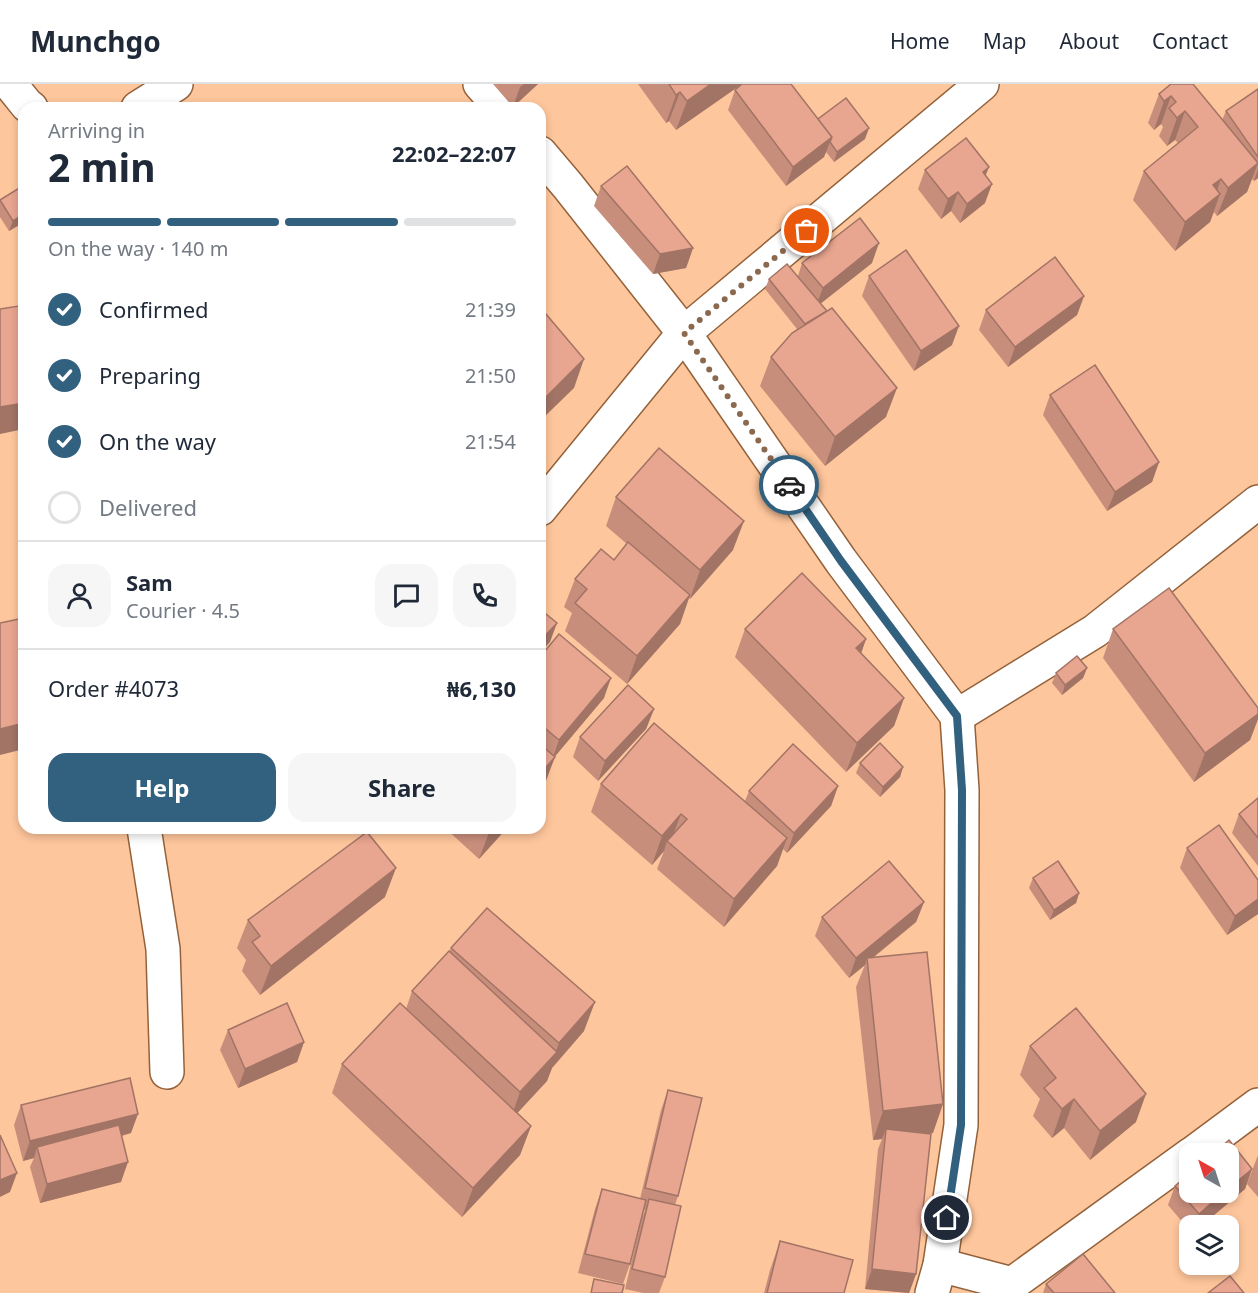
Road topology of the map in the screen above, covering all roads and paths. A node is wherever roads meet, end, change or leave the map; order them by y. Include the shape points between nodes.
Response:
1 (10, 84) edge
2 (176, 84) edge
3 (480, 84) edge
4 (982, 84) edge
5 (25, 102) edge
6 (148, 102) edge
7 (496, 102) edge
8 (546, 160) edge
9 (684, 333) junction
10 (546, 502) edge
11 (1258, 502) edge
12 (957, 716) junction
13 (145, 834) edge
14 (167, 1072) dead end
15 (1258, 1105) edge
16 (1206, 1143) edge
17 (1179, 1163) edge
18 (936, 1279) edge

1 - 5 street
2 - 6 street
3 - 7 street
4 - 9 street
8 - 9 street
9 - 10 street
9 - 12 street via 841,561
11 - 12 street via 1095,631
12 - 18 street via 962,790 961,1125
13 - 14 street via 163,949
15 - 16 street
17 - 18 street via 1012,1284

